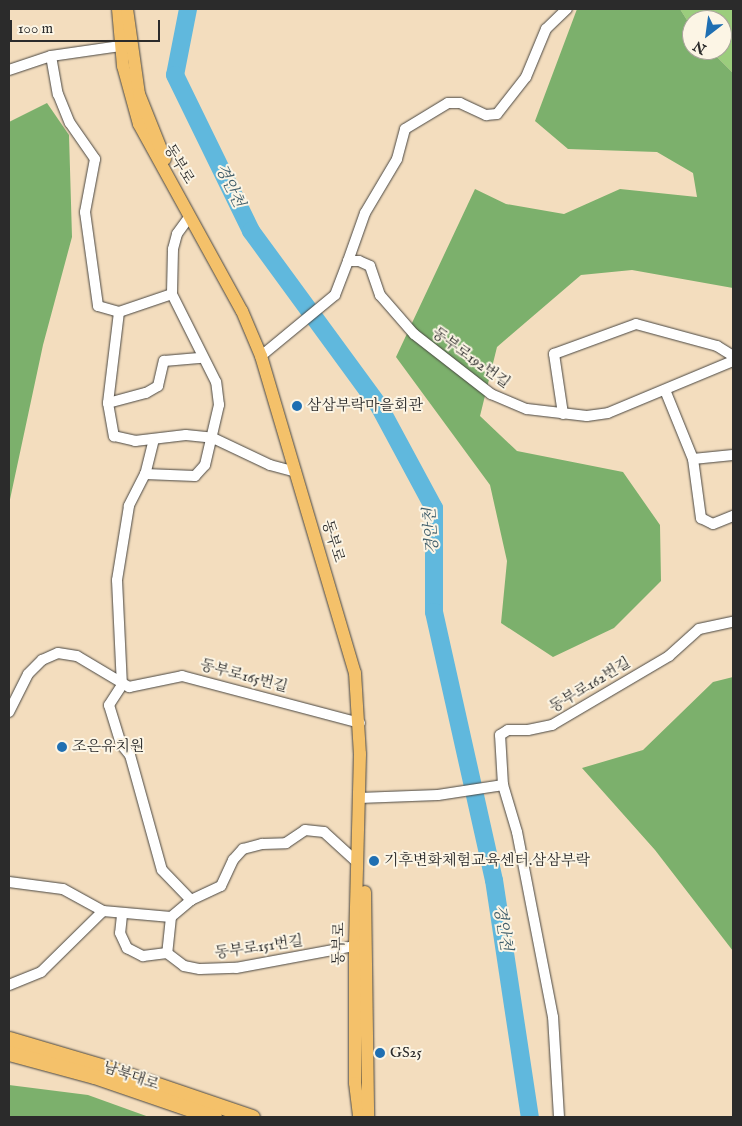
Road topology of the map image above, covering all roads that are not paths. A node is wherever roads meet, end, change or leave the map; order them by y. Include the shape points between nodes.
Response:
1 (118, 9) edge
2 (127, 9) edge
3 (567, 9) edge
4 (120, 46) junction
5 (51, 56) junction
6 (9, 70) edge
7 (190, 216) junction
8 (348, 261) junction
9 (172, 294) junction
10 (118, 312) junction
11 (263, 354) junction
12 (733, 356) edge
13 (202, 358) junction
14 (733, 361) edge
15 (665, 390) junction
16 (108, 403) junction
17 (563, 414) junction
18 (154, 438) junction
19 (213, 438) junction
20 (733, 455) edge
21 (693, 459) junction
22 (296, 472) junction
23 (145, 474) junction
24 (733, 516) edge
25 (733, 622) edge
26 (122, 685) junction
27 (9, 712) edge
28 (360, 723) junction
29 (503, 785) junction
30 (362, 798) junction
31 (358, 863) junction
32 (9, 882) edge
33 (190, 900) junction
34 (103, 912) junction
35 (122, 915) junction
36 (171, 917) junction
37 (355, 946) junction
38 (167, 953) junction
39 (9, 985) edge
40 (9, 1039) edge
41 (9, 1053) edge
42 (220, 1113) edge
43 (252, 1117) edge
44 (359, 1117) edge
45 (368, 1117) edge
46 (559, 1117) edge

1 - 4 main road, 동부로
2 - 11 main road via 139,94 160,149 249,308
3 - 8 street via 546,30 526,77 497,114 486,115 454,102 405,130 397,159 365,213
4 - 5 street
4 - 7 main road, 동부로 via 139,124
5 - 6 street
5 - 10 street via 58,94 70,123 95,159 85,212 98,306
7 - 9 street via 177,234 173,249
7 - 11 main road, 동부로
8 - 11 street via 335,295
8 - 17 street, 동부로192번길 via 370,266 380,294 414,334 491,394 527,410
9 - 10 street
9 - 13 street
10 - 16 street
11 - 22 main road, 동부로
11 - 30 main road via 360,669 366,723
12 - 17 street via 717,346 636,324 554,354
13 - 16 street via 164,361 158,386 146,393
13 - 19 street via 216,382 219,405
14 - 15 street, 동부로192번길
15 - 17 street, 동부로192번길 via 608,413
15 - 21 street
16 - 18 street via 112,431 117,439
18 - 19 street via 186,434
18 - 23 street
19 - 22 street via 270,465
19 - 23 street via 205,465 195,476
20 - 21 street
21 - 24 street via 701,518 713,524
22 - 28 main road, 동부로 via 355,673
23 - 26 street via 129,506 117,580
25 - 29 street, 동부로162번길 via 699,629 668,656 552,725 503,731 498,742
26 - 27 street via 76,656 58,653 42,660 28,674
26 - 28 street, 동부로165번길 via 138,687 182,676
26 - 33 street via 109,705 110,716 121,744 130,755 162,870
28 - 30 main road, 동부로
29 - 30 street via 438,795
29 - 46 street via 517,832 554,1017
30 - 31 main road, 동부로
30 - 45 main road
31 - 33 street via 324,832 305,830 286,843 243,849 233,860 221,886
31 - 37 main road, 동부로
32 - 34 street via 63,889
33 - 36 street
34 - 35 street
34 - 39 street via 41,972
35 - 36 street
35 - 38 street via 120,933 127,948 144,956
36 - 38 street
37 - 38 street, 동부로151번길 via 218,969 184,966
37 - 44 main road, 동부로 via 355,1083
40 - 42 highway, 남북대로 via 103,1066
41 - 42 highway, 남북대로
42 - 43 highway, 남북대로

